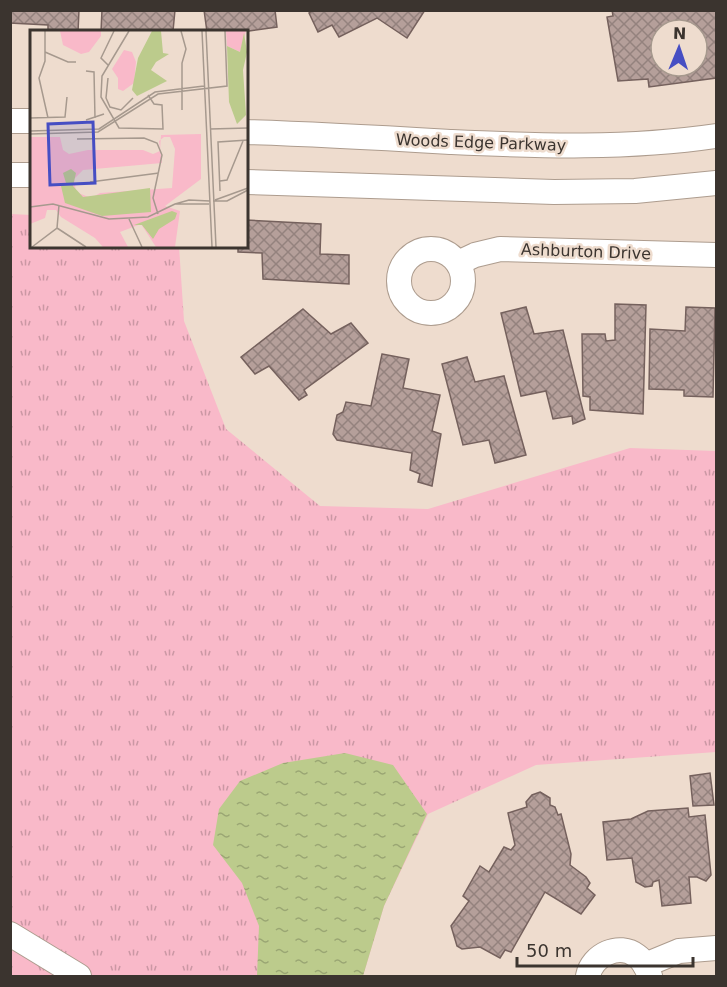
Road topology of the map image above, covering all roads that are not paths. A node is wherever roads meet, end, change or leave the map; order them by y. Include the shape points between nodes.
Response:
1 (10, 121) edge
2 (30, 121) edge
3 (248, 132) edge
4 (717, 136) edge
5 (10, 175) edge
6 (30, 175) edge
7 (248, 182) edge
8 (717, 183) edge
9 (717, 255) edge
10 (458, 263) dead end
11 (10, 934) edge
12 (717, 948) edge
13 (647, 971) edge
14 (79, 976) edge
15 (588, 976) edge

1 - 2 street
3 - 4 street, Woods Edge Parkway via 544,146 605,146
5 - 6 street
7 - 8 street via 554,192 635,191
9 - 10 street, Ashburton Drive via 500,249
11 - 14 street
12 - 13 street via 679,951
13 - 15 street via 637,956 614,950 594,962

